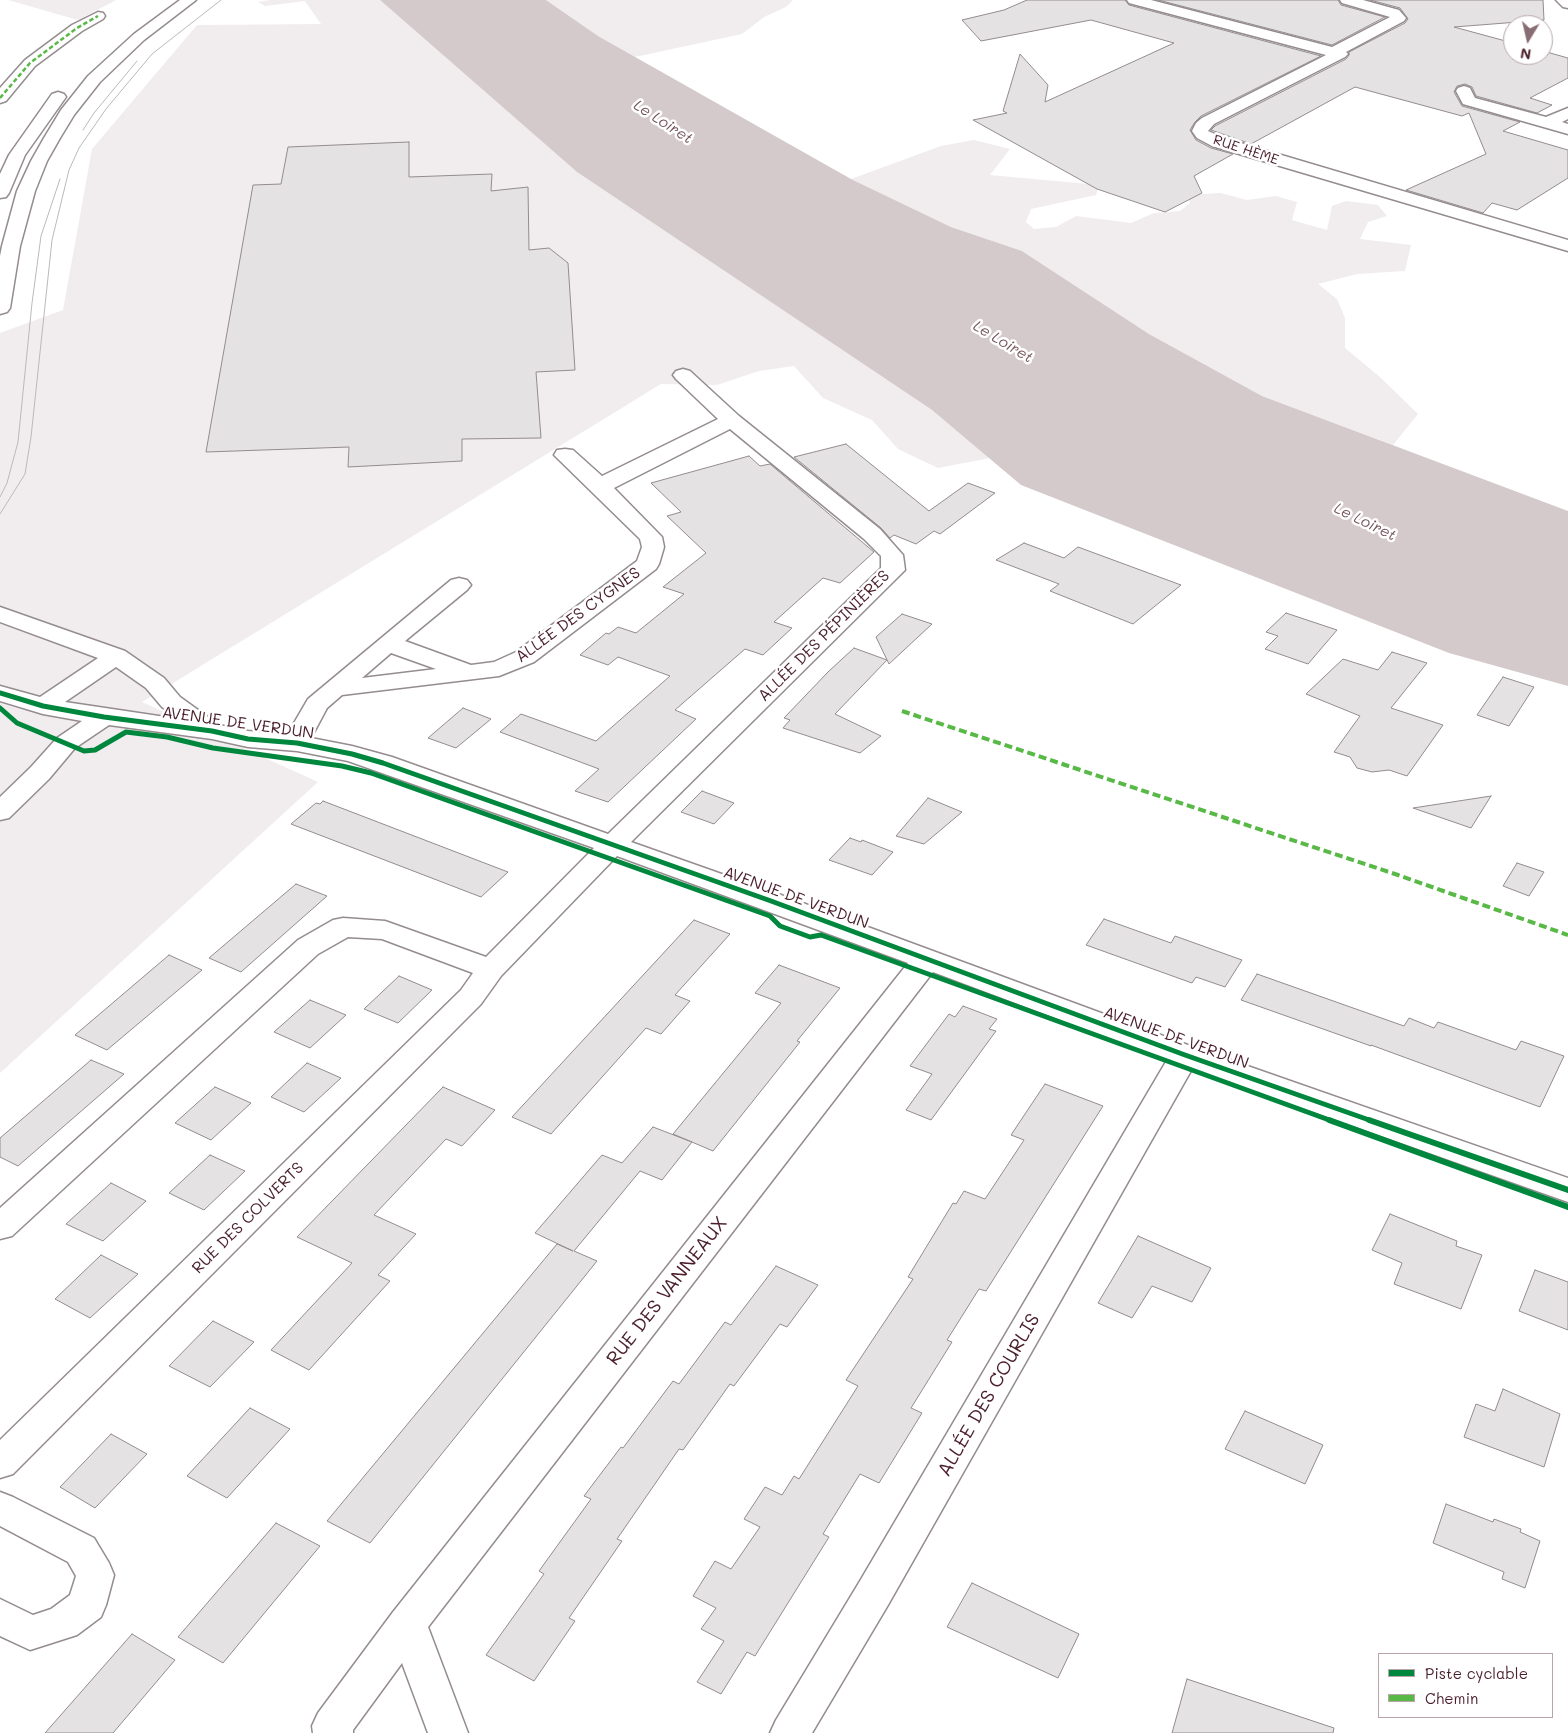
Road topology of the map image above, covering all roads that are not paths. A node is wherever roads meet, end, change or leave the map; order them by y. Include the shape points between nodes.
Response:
1 (168, 0) edge
2 (188, 0) edge
3 (1134, 0) edge
4 (1347, 0) edge
5 (1563, 0) edge
6 (1568, 4) edge
7 (98, 16) dead end
8 (1334, 52) junction
9 (1464, 91) dead end
10 (0, 98) edge
11 (1568, 113) edge
12 (1548, 123) junction
13 (1568, 129) edge
14 (0, 193) edge
15 (1568, 246) edge
16 (0, 308) edge
17 (683, 374) dead end
18 (732, 420) junction
19 (565, 455) dead end
20 (600, 486) junction
21 (459, 585) dead end
22 (0, 614) edge
23 (388, 643) junction
24 (116, 656) junction
25 (468, 672) junction
26 (333, 688) junction
27 (0, 693) edge
28 (43, 706) junction
29 (104, 717) junction
30 (212, 731) junction
31 (297, 743) junction
32 (0, 812) edge
33 (614, 845) junction
34 (927, 959) junction
35 (491, 969) junction
36 (1185, 1055) junction
37 (1568, 1190) edge
38 (0, 1227) edge
39 (0, 1463) edge
40 (0, 1508) edge
41 (0, 1616) edge
42 (407, 1624) junction
43 (333, 1733) edge
44 (448, 1733) edge
45 (790, 1733) edge

1 - 14 street via 117,38 74,80 34,129 17,155
2 - 16 street via 139,37 94,79 67,113 39,161 26,192 11,246
3 - 8 street
4 - 8 street via 1394,12 1399,18
5 - 6 street
7 - 10 street via 30,63
8 - 15 street, RUE HÈME via 1340,54 1208,121 1200,131 1203,136
9 - 12 street via 1469,101
11 - 12 street
12 - 13 street
17 - 18 street, ALLÉE DES PÉPINIÈRES
18 - 20 street
18 - 33 street, ALLÉE DES PÉPINIÈRES via 872,534 892,555 893,570
19 - 20 street, ALLÉE DES CYGNES
20 - 25 street, ALLÉE DES CYGNES via 651,537 653,547 648,564 525,657 499,668
21 - 23 street
22 - 24 street, AVENUE DE VERDUN
23 - 25 street, ALLÉE DES CYGNES
23 - 26 street
24 - 28 street
24 - 30 street, AVENUE DE VERDUN via 155,683 171,702
25 - 26 street, ALLÉE DES CYGNES
26 - 31 street via 317,704
27 - 28 street, AVENUE DE VERDUN
28 - 29 street, AVENUE DE VERDUN
29 - 30 street, AVENUE DE VERDUN
29 - 32 street via 66,743
30 - 31 street, AVENUE DE VERDUN via 248,740
31 - 33 street, AVENUE DE VERDUN via 383,763
33 - 34 street, AVENUE DE VERDUN
33 - 35 street, RUE DES COLVERTS
34 - 36 street, AVENUE DE VERDUN
34 - 42 street, RUE DES VANNEAUX
35 - 38 street via 385,930 343,927 308,947
35 - 39 street, RUE DES COLVERTS via 471,997
36 - 37 street, AVENUE DE VERDUN
36 - 45 street, ALLÉE DES COURLIS
40 - 41 street via 81,1550 95,1575 87,1605 63,1623 30,1632
42 - 43 street, RUE DES VANNEAUX via 332,1726
42 - 44 street

